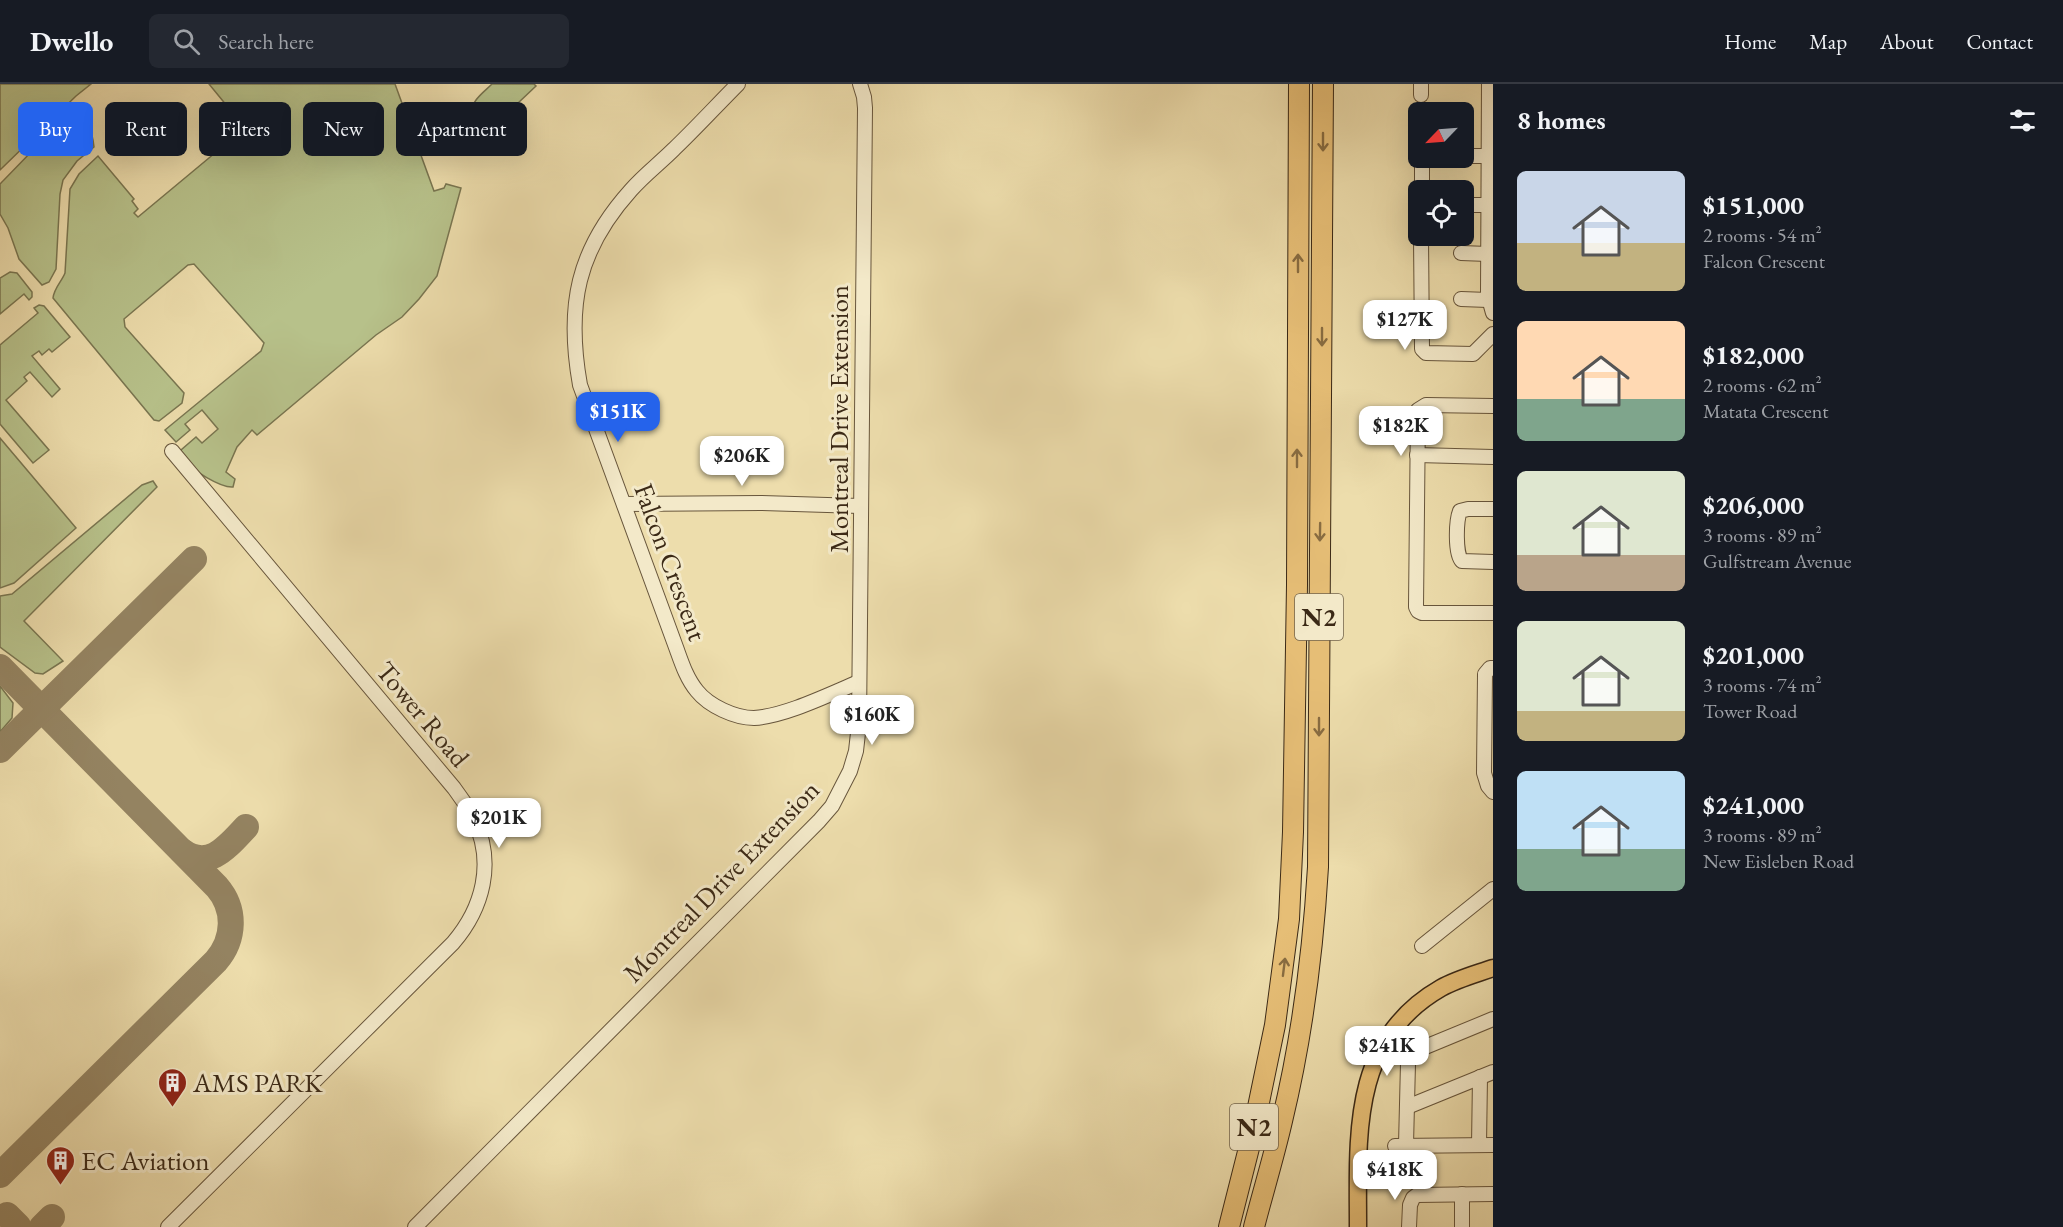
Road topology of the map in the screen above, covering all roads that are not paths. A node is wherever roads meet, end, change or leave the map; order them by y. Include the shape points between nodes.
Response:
1 (738, 84) edge
2 (860, 84) edge
3 (1299, 84) edge
4 (1323, 84) edge
5 (1489, 84) edge
6 (1474, 156) edge
7 (1488, 156) junction
8 (1474, 205) edge
9 (1488, 206) junction
10 (1491, 220) edge
11 (1421, 246) edge
12 (1461, 253) dead end
13 (1488, 254) junction
14 (1461, 299) dead end
15 (1491, 306) edge
16 (1493, 334) edge
17 (1493, 406) edge
18 (172, 451) dead end
19 (1417, 455) junction
20 (1493, 457) edge
21 (624, 504) junction
22 (860, 506) junction
23 (1493, 509) edge
24 (1493, 562) edge
25 (1493, 613) edge
26 (1493, 668) edge
27 (859, 682) junction
28 (1493, 792) edge
29 (1493, 889) edge
30 (1422, 946) dead end
31 (1493, 968) edge
32 (1493, 1019) edge
33 (1275, 1025) junction
34 (1486, 1075) edge
35 (1407, 1107) junction
36 (1486, 1145) edge
37 (1275, 1146) junction
38 (1462, 1194) junction
39 (1493, 1194) edge
40 (168, 1227) edge
41 (415, 1227) edge
42 (1215, 1227) edge
43 (1229, 1227) edge
44 (1254, 1227) edge
45 (1263, 1227) edge
46 (1358, 1227) edge
47 (1409, 1227) edge
48 (1462, 1227) edge

1 - 21 street, Falcon Crescent via 615,208 589,249 583,269 575,303 576,361 584,398
2 - 22 street, Montreal Drive Extension via 865,108
33 -> 3 highway, N2 via 1289,919 1293,832
4 -> 37 highway, N2 via 1318,867 1303,1011
5 - 7 street
6 - 7 street
7 - 9 street
8 - 9 street
9 - 10 street
10 - 13 street
11 - 16 street via 1422,349 1426,353 1473,354
12 - 13 street
13 - 15 street
14 - 15 street
17 - 19 street via 1421,406 1417,412
18 - 40 street, Tower Road via 454,788 474,819 482,841 484,875 477,908 453,943
19 - 20 street
19 - 25 street via 1417,609 1422,613
21 - 22 street via 760,502
21 - 27 street, Falcon Crescent via 688,677 709,702 752,718
22 - 27 street, Montreal Drive Extension
23 - 24 street via 1460,511 1458,518 1458,555 1462,561
26 - 28 street via 1485,674 1483,723 1484,773
27 - 41 street, Montreal Drive Extension via 856,751 841,790 826,812
29 - 30 street
31 - 46 main road via 1436,991 1404,1017 1382,1046 1368,1076 1361,1117
32 - 35 street via 1413,1052 1408,1063
33 - 42 highway via 1261,1046
33 - 43 highway, N2
34 - 35 street
34 - 36 street
35 - 36 street via 1400,1145
37 - 44 highway, N2
37 - 45 highway
38 - 39 street
38 - 47 street via 1417,1195 1411,1201
38 - 48 street

